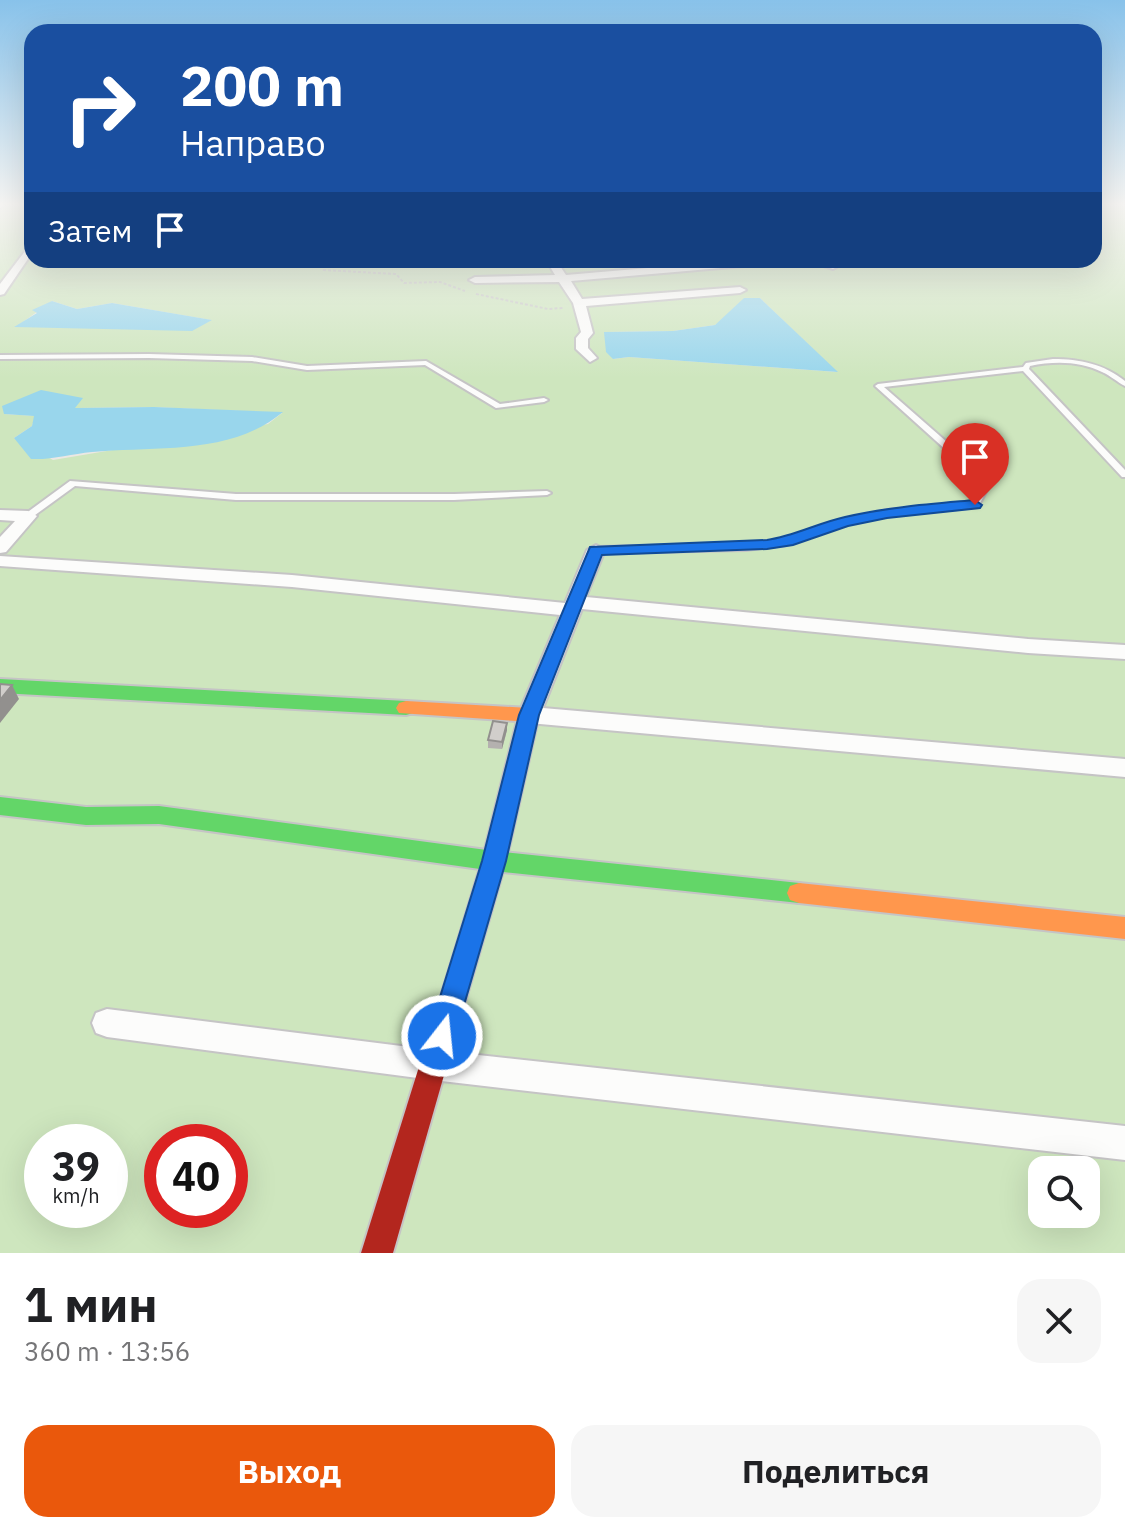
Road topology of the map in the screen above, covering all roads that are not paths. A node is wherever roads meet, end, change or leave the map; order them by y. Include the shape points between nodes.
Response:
1 (21, 261) edge
2 (556, 268) edge
3 (682, 268) edge
4 (562, 278) junction
5 (475, 280) dead end
6 (740, 290) dead end
7 (0, 292) edge
8 (579, 305) junction
9 (0, 357) edge
10 (590, 358) dead end
11 (1025, 369) junction
12 (1125, 384) edge
13 (544, 400) dead end
14 (1125, 475) edge
15 (547, 493) dead end
16 (0, 515) edge
17 (28, 516) junction
18 (0, 548) edge
19 (596, 550) joint
20 (0, 561) edge
21 (573, 606) junction
22 (1125, 652) edge
23 (0, 686) edge
24 (529, 715) junction
25 (1125, 768) edge
26 (0, 806) edge
27 (494, 861) junction
28 (1125, 928) edge
29 (107, 1023) dead end
30 (433, 1065) junction
31 (1125, 1143) edge
32 (377, 1253) edge

1 - 7 street
2 - 4 street
3 - 4 street
4 - 5 street
4 - 8 street
6 - 8 street
8 - 10 street via 587,333 582,349
9 - 13 lane via 252,359 307,368 426,363 499,406
11 - 12 lane via 1049,359 1067,361 1097,368
11 - 14 lane
11 - 19 lane via 878,386 969,466 984,488 975,505 887,513 787,542
15 - 17 lane via 236,497 73,483
16 - 17 street
17 - 18 street
19 - 21 street
20 - 21 street
21 - 22 street
21 - 24 street
23 - 24 street
24 - 25 street
24 - 27 street
26 - 27 street via 86,816 159,815
27 - 28 street
27 - 30 street
29 - 30 street
30 - 31 street
30 - 32 street

